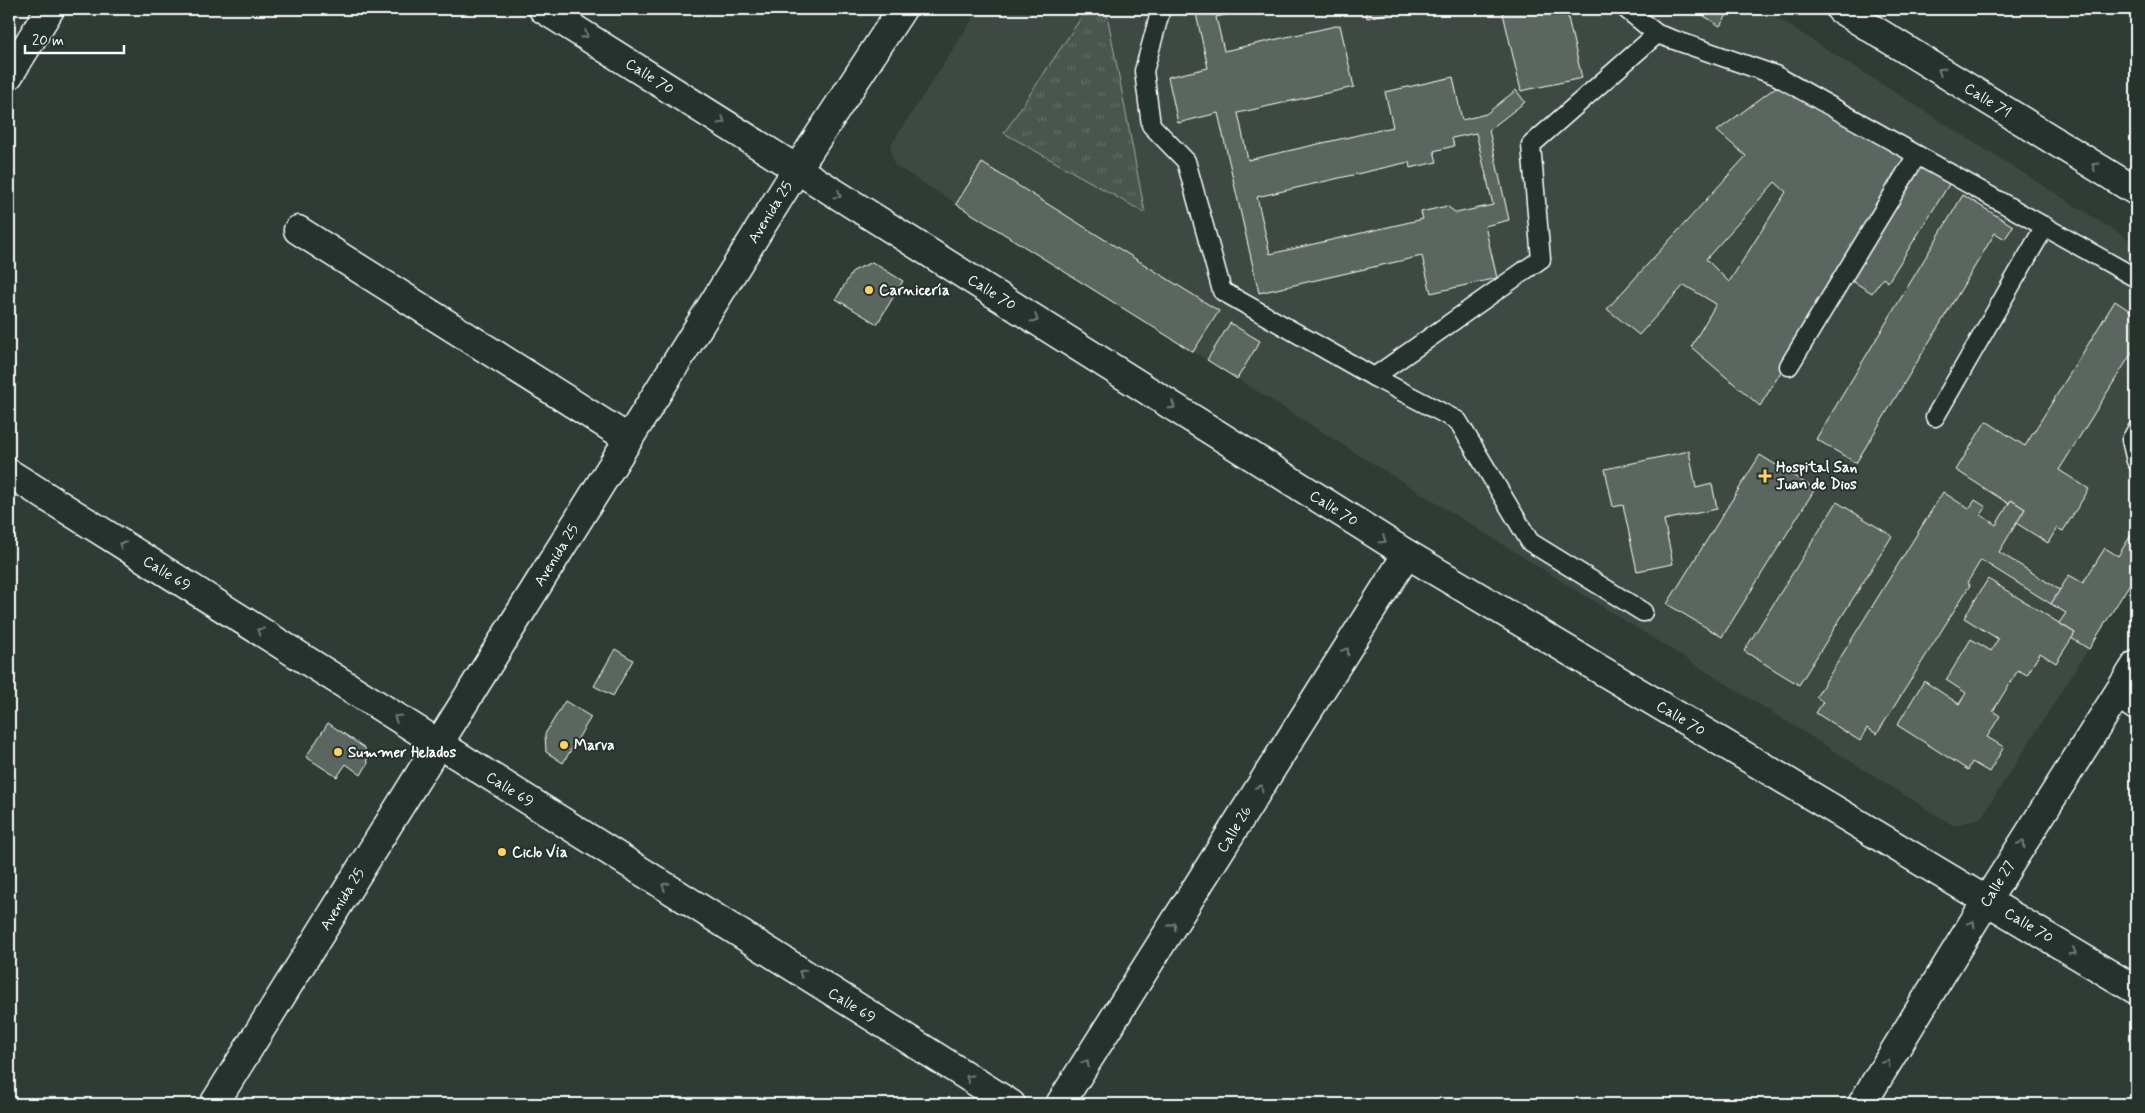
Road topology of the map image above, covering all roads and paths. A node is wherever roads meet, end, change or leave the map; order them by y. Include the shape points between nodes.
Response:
1 (50, 9) edge
2 (543, 9) edge
3 (902, 9) edge
4 (1161, 9) edge
5 (1626, 9) edge
6 (1840, 9) edge
7 (1657, 34) junction
8 (9, 75) edge
9 (1917, 155) junction
10 (797, 169) junction
11 (2136, 191) edge
12 (2045, 226) junction
13 (298, 230) dead end
14 (2136, 278) edge
15 (1789, 366) dead end
16 (1374, 377) junction
17 (1935, 417) dead end
18 (2136, 431) edge
19 (629, 438) junction
20 (2136, 461) edge
21 (9, 473) edge
22 (1407, 554) junction
23 (1643, 612) dead end
24 (2136, 665) edge
25 (2126, 705) edge
26 (439, 744) junction
27 (1987, 900) junction
28 (2136, 990) edge
29 (214, 1104) edge
30 (1010, 1104) edge
31 (1060, 1104) edge
32 (1862, 1104) edge

1 - 8 street
2 -> 10 street, Calle 70
3 - 10 street, Avenida 25
4 - 16 lane via 1144,71 1151,125 1186,161 1222,291
5 - 7 lane
11 -> 6 street, Calle 71
7 - 9 lane via 1775,74
7 - 16 lane via 1531,145 1541,258
9 - 12 lane
9 - 15 lane
10 - 19 street, Avenida 25
10 -> 22 street, Calle 70
12 - 14 lane
12 - 17 lane
13 - 19 street
16 - 23 lane via 1458,421 1530,542
18 - 20 lane via 2131,440
19 - 26 street, Avenida 25
26 -> 21 street, Calle 69
22 - 27 street, Calle 70
31 -> 22 street, Calle 26
24 - 25 street, Calle 27
27 -> 25 street, Calle 27
26 - 29 street, Avenida 25
30 -> 26 street, Calle 69
27 -> 28 street, Calle 70
32 -> 27 street, Calle 27

